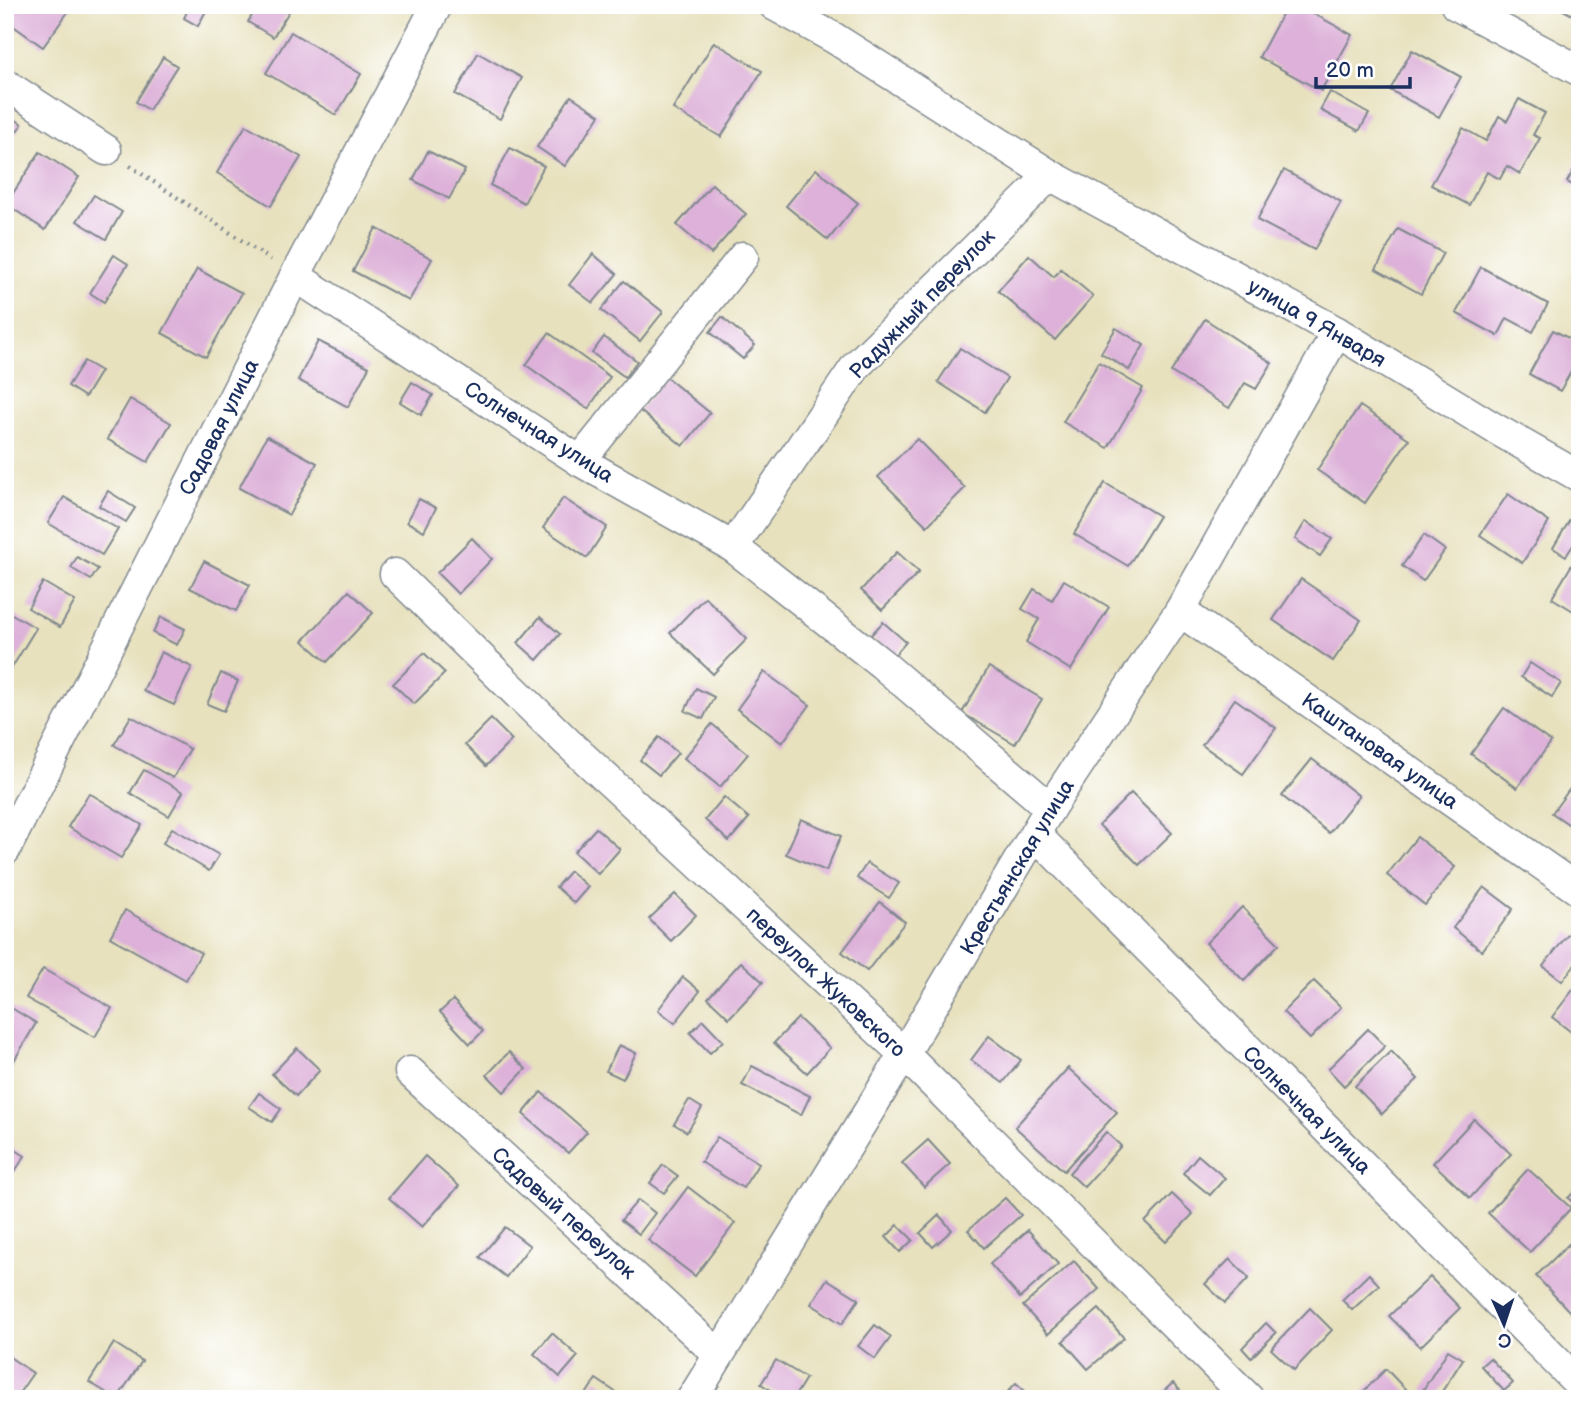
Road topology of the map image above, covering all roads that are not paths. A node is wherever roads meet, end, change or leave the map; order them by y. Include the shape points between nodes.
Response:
1 (437, 5) edge
2 (774, 5) edge
3 (1456, 5) edge
4 (1580, 71) edge
5 (5, 85) edge
6 (106, 150) road end
7 (1050, 175) junction
8 (743, 257) dead end
9 (295, 276) junction
10 (1337, 332) junction
11 (580, 461) junction
12 (1580, 477) edge
13 (733, 547) junction
14 (395, 574) dead end
15 (1180, 611) junction
16 (1051, 808) junction
17 (1035, 834) junction
18 (5, 850) edge
19 (1580, 891) edge
20 (904, 1054) junction
21 (410, 1072) dead end
22 (718, 1354) junction
23 (1580, 1385) edge
24 (692, 1399) edge
25 (1249, 1399) edge

1 - 9 street, Садовая улица
2 - 7 street, улица 9 Января
3 - 4 street
5 - 6 street
7 - 10 street, улица 9 Января
7 - 13 street, Радужный переулок via 856,366
8 - 11 street
9 - 11 street, Солнечная улица
9 - 18 street, Садовая улица
10 - 12 street, улица 9 Января
10 - 15 street, Крестьянская улица
11 - 13 street, Солнечная улица
13 - 16 street, Солнечная улица via 882,664
14 - 20 street, переулок Жуковского via 567,742
15 - 16 street, Крестьянская улица
15 - 19 street, Каштановая улица
16 - 17 street, Крестьянская улица
17 - 20 street, Крестьянская улица
17 - 23 street, Солнечная улица
20 - 22 street, Крестьянская улица
20 - 25 street, переулок Жуковского
21 - 22 street, Садовый переулок
22 - 24 street, Крестьянская улица

